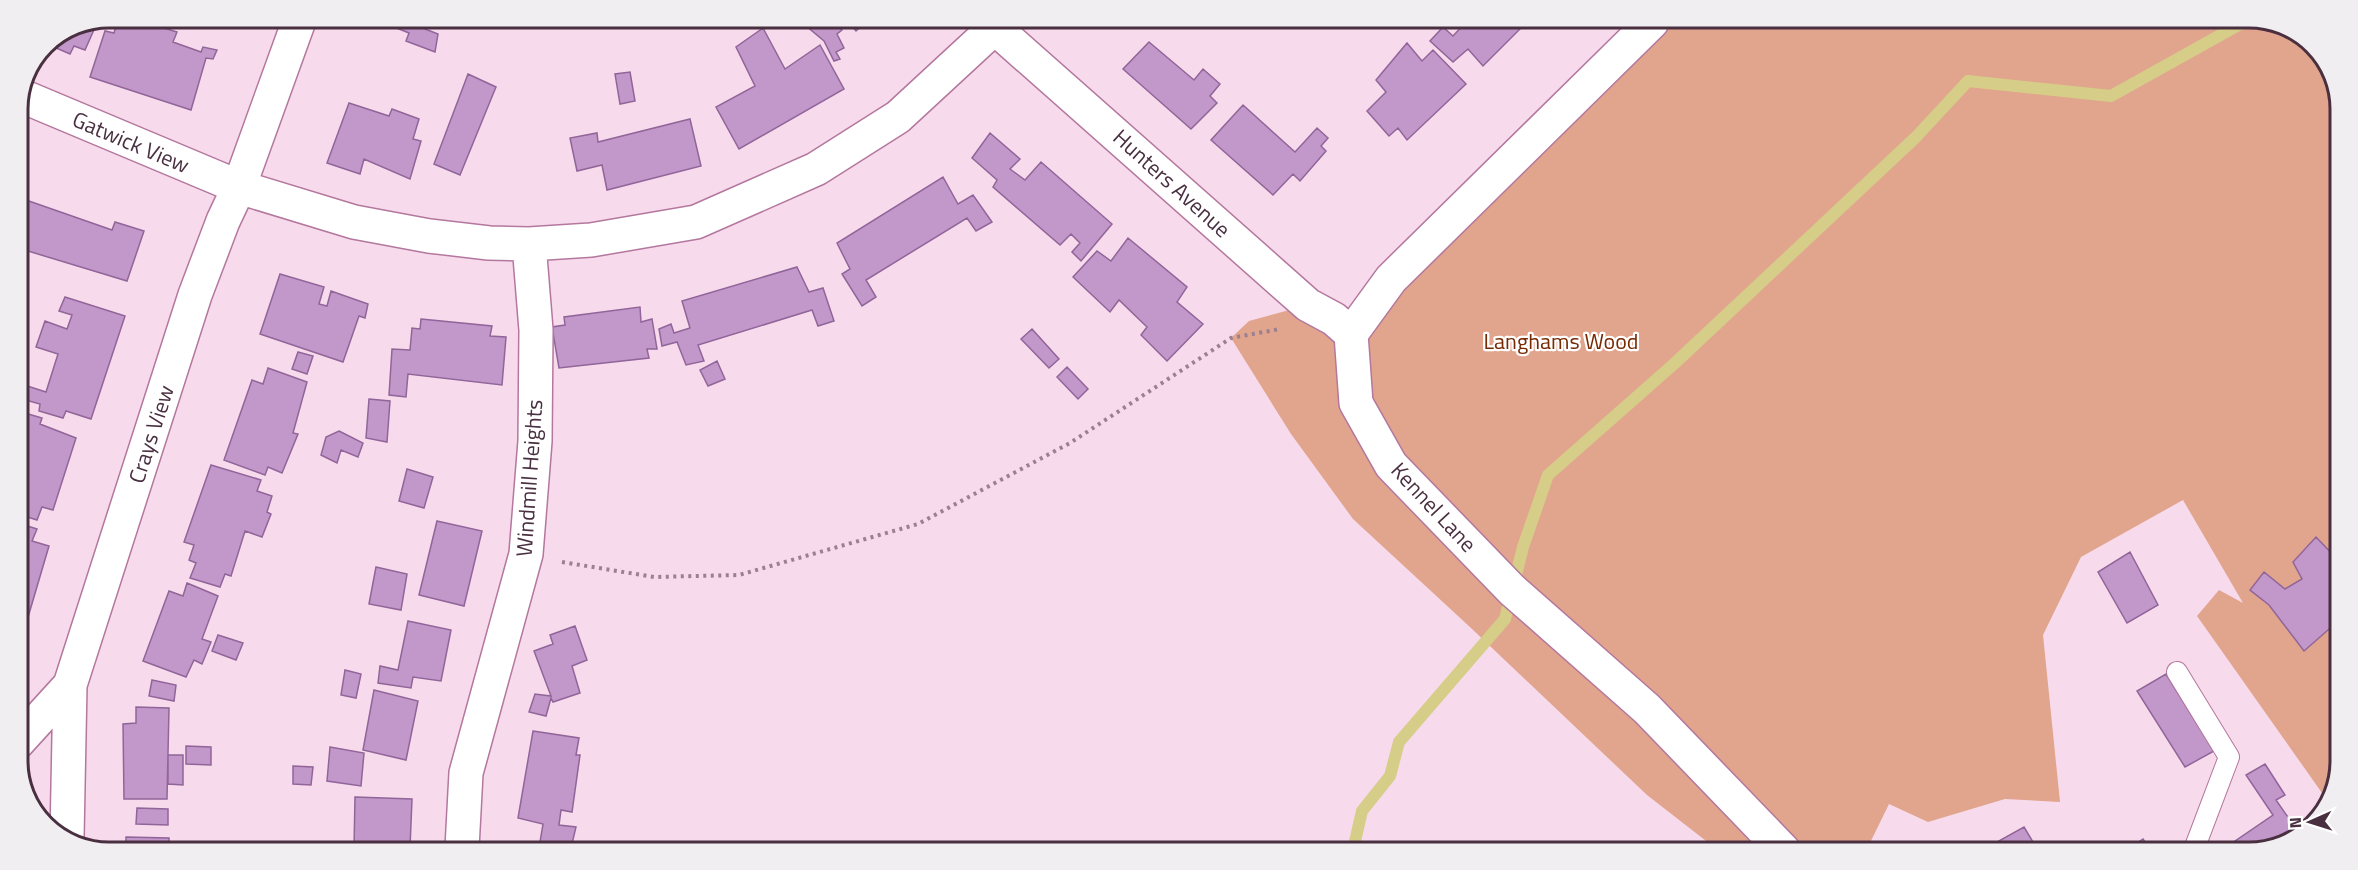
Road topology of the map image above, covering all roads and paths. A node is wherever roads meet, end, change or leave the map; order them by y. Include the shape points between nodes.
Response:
1 (296, 28) edge
2 (995, 28) edge
3 (1003, 28) edge
4 (1646, 28) edge
5 (29, 99) edge
6 (240, 187) junction
7 (529, 244) junction
8 (1343, 327) junction
9 (526, 554) junction
10 (2177, 672) dead end
11 (70, 685) junction
12 (29, 730) edge
13 (67, 829) edge
14 (462, 842) edge
15 (1775, 842) edge
16 (2197, 842) edge

1 - 6 street, Crays View
2 - 7 street, Gatwick View via 898,117 816,169 772,190 696,222 591,240
3 - 8 street, Hunters Avenue via 1308,305
4 - 8 street
5 - 6 street, Gatwick View
6 - 7 street, Gatwick View via 354,222 429,236
6 - 11 street, Crays View via 195,295
7 - 9 street, Windmill Heights via 536,330 535,441
8 - 9 path via 1231,338 1070,443 918,524 739,575 654,577
8 - 15 street, Kennel Lane via 1356,404 1391,465 1512,590 1647,709
9 - 14 street, Windmill Heights via 466,773
10 - 16 lane via 2229,757
11 - 12 street, Crays View
11 - 13 street, Crays View

